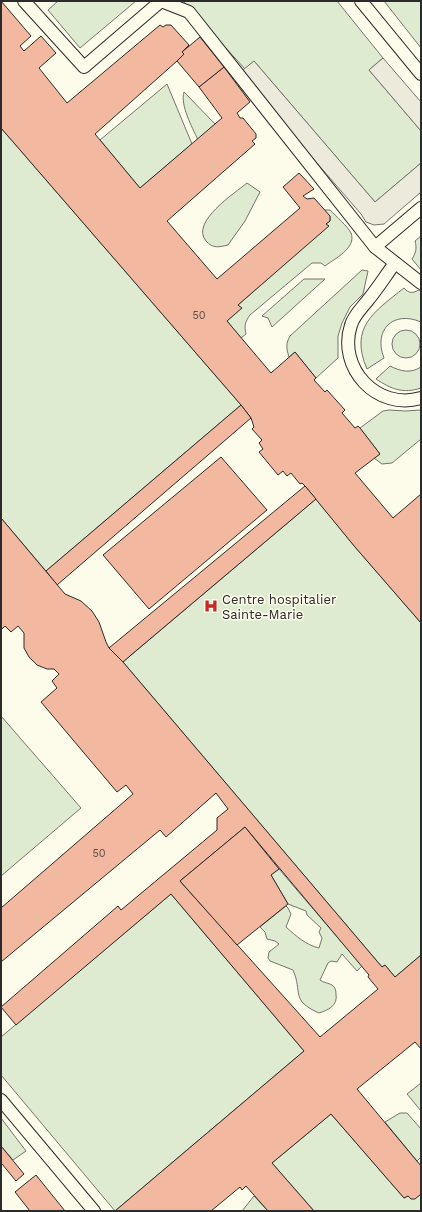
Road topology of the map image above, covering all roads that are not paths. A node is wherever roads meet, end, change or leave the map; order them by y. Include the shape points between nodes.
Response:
1 (24, 1) edge
2 (161, 1) edge
3 (361, 1) edge
4 (421, 74) edge
5 (421, 208) edge
6 (375, 247) junction
7 (395, 263) junction
8 (421, 283) edge
9 (421, 398) edge
10 (1, 1100) edge
11 (94, 1211) edge

1 - 2 lane via 84,67
2 - 6 lane via 189,12
3 - 4 lane
5 - 6 lane
6 - 7 lane
7 - 8 lane
7 - 9 lane via 351,324 348,354 353,368 372,391 385,398 399,401
10 - 11 lane

